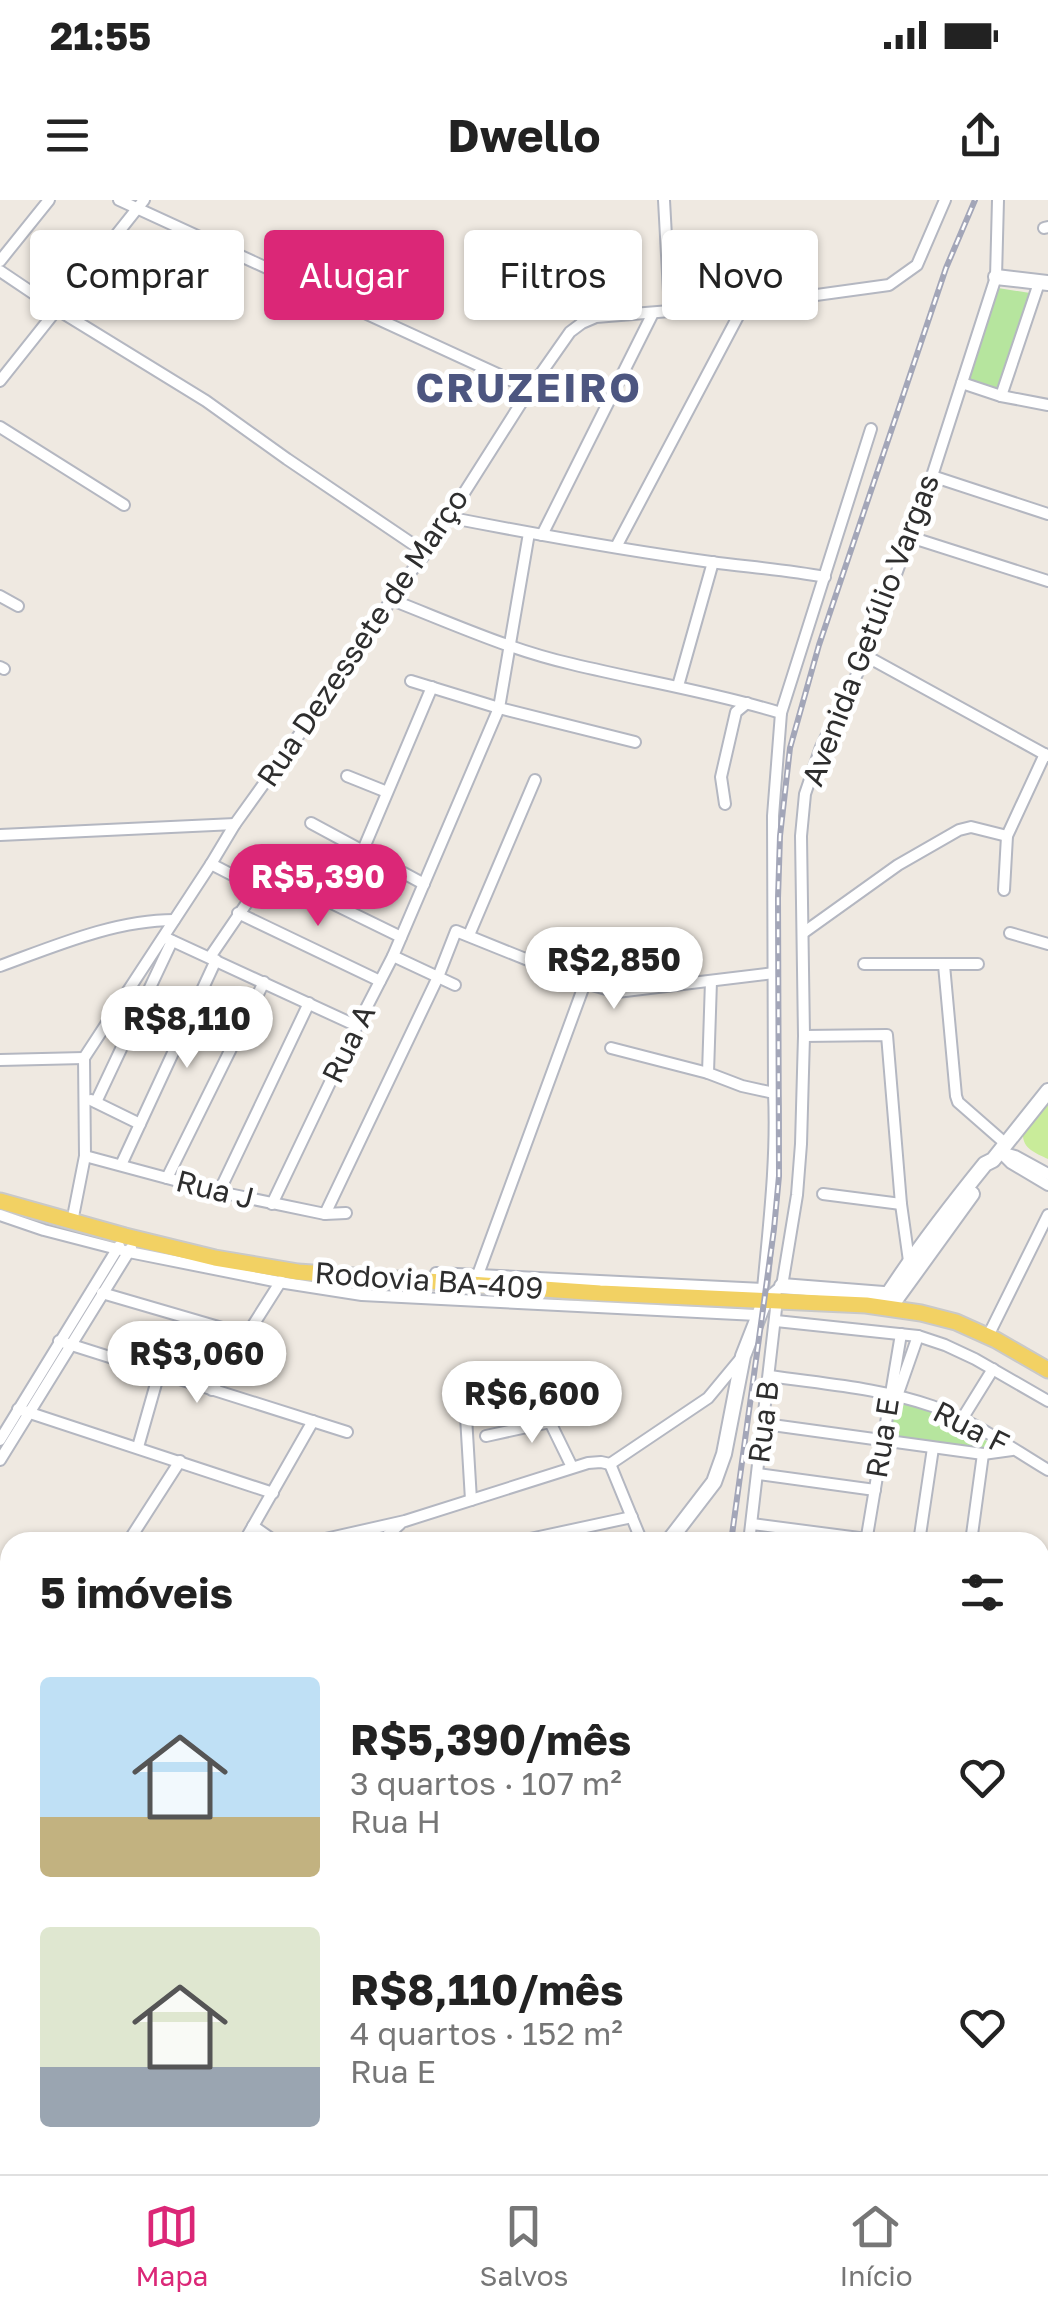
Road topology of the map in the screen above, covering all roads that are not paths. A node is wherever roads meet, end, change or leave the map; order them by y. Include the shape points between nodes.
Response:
1 (49, 200) edge
2 (118, 200) edge
3 (664, 200) edge
4 (945, 200) edge
5 (998, 200) edge
6 (140, 204) edge
7 (120, 230) edge
8 (666, 230) edge
9 (3, 252) edge
10 (0, 270) edge
11 (996, 277) junction
12 (1044, 283) edge
13 (30, 291) edge
14 (818, 295) edge
15 (662, 311) edge
16 (653, 313) junction
17 (50, 320) edge
18 (74, 320) edge
19 (736, 320) edge
20 (0, 382) edge
21 (962, 383) junction
22 (530, 389) junction
23 (1001, 396) junction
24 (1048, 405) edge
25 (0, 428) edge
26 (871, 430) dead end
27 (932, 476) junction
28 (124, 504) dead end
29 (1048, 514) edge
30 (447, 518) junction
31 (536, 534) junction
32 (910, 537) junction
33 (616, 547) junction
34 (426, 553) junction
35 (713, 562) junction
36 (825, 576) junction
37 (1048, 581) edge
38 (0, 596) edge
39 (392, 600) junction
40 (18, 606) dead end
41 (510, 647) junction
42 (866, 656) junction
43 (411, 681) dead end
44 (678, 686) junction
45 (432, 687) junction
46 (748, 702) junction
47 (499, 708) junction
48 (781, 712) junction
49 (635, 742) dead end
50 (1047, 755) edge
51 (348, 776) dead end
52 (535, 780) dead end
53 (387, 792) junction
54 (725, 804) dead end
55 (312, 823) dead end
56 (234, 824) junction
57 (0, 835) edge
58 (1007, 836) junction
59 (363, 850) junction
60 (212, 864) junction
61 (424, 884) junction
62 (256, 886) junction
63 (1004, 890) dead end
64 (238, 914) junction
65 (174, 920) junction
66 (464, 933) junction
67 (1010, 933) dead end
68 (803, 934) junction
69 (402, 938) junction
70 (168, 939) junction
71 (1048, 944) edge
72 (394, 956) junction
73 (213, 958) junction
74 (864, 964) dead end
75 (978, 964) dead end
76 (944, 965) junction
77 (0, 966) edge
78 (774, 973) junction
79 (438, 978) junction
80 (380, 981) junction
81 (711, 981) junction
82 (264, 982) junction
83 (586, 983) junction
84 (455, 985) dead end
85 (309, 1003) junction
86 (357, 1026) junction
87 (804, 1036) junction
88 (611, 1048) dead end
89 (84, 1058) junction
90 (0, 1060) edge
91 (708, 1074) junction
92 (1048, 1091) edge
93 (774, 1093) junction
94 (90, 1100) junction
95 (140, 1124) junction
96 (1000, 1152) junction
97 (85, 1156) junction
98 (121, 1165) junction
99 (1048, 1174) edge
100 (167, 1178) junction
101 (1048, 1185) edge
102 (219, 1192) junction
103 (823, 1194) dead end
104 (0, 1201) edge
105 (272, 1204) junction
106 (901, 1204) junction
107 (346, 1213) dead end
108 (325, 1214) junction
109 (0, 1215) edge
110 (950, 1215) junction
111 (1048, 1215) edge
112 (72, 1222) junction
113 (127, 1244) junction
114 (909, 1261) junction
115 (298, 1272) junction
116 (436, 1272) dead end
117 (476, 1280) junction
118 (279, 1282) junction
119 (92, 1290) junction
120 (104, 1294) junction
121 (767, 1298) junction
122 (884, 1302) junction
123 (921, 1313) junction
124 (776, 1321) junction
125 (991, 1330) dead end
126 (246, 1334) junction
127 (909, 1335) junction
128 (65, 1343) junction
129 (743, 1356) junction
130 (993, 1369) junction
131 (1048, 1370) edge
132 (159, 1373) junction
133 (770, 1376) junction
134 (212, 1390) junction
135 (893, 1395) junction
136 (465, 1400) dead end
137 (1048, 1401) edge
138 (24, 1411) junction
139 (962, 1419) junction
140 (313, 1421) junction
141 (764, 1424) junction
142 (347, 1432) dead end
143 (486, 1436) dead end
144 (882, 1439) junction
145 (0, 1440) edge
146 (138, 1448) junction
147 (934, 1448) junction
148 (1013, 1450) junction
149 (984, 1454) junction
150 (0, 1460) edge
151 (180, 1461) junction
152 (610, 1464) junction
153 (572, 1467) junction
154 (1048, 1470) edge
155 (758, 1474) junction
156 (875, 1490) junction
157 (273, 1493) junction
158 (471, 1500) junction
159 (632, 1517) junction
160 (405, 1521) junction
161 (752, 1524) junction
162 (254, 1526) junction
163 (137, 1532) edge
164 (250, 1532) edge
165 (262, 1532) edge
166 (356, 1532) edge
167 (392, 1532) edge
168 (570, 1532) edge
169 (638, 1532) edge
170 (676, 1532) edge
171 (751, 1532) edge
172 (806, 1532) edge
173 (868, 1532) edge
174 (921, 1532) edge
175 (972, 1532) edge

1 - 9 street
2 - 6 street
3 - 8 street
4 - 14 street via 916,265 894,282
5 - 11 street, Avenida Getúlio Vargas
6 - 7 street
6 - 22 street
10 - 13 street
11 - 12 street
11 - 21 street, Avenida Getúlio Vargas
12 - 23 street
15 - 16 street
16 - 22 street, Rua Dezessete de Março via 582,323
16 - 31 street, Rua A
17 - 20 street
18 - 34 street via 206,401
19 - 33 street
21 - 23 street
21 - 27 street, Avenida Getúlio Vargas
22 - 30 street, Rua Dezessete de Março
23 - 24 street
25 - 28 street
26 - 36 street, Avenida Getúlio Vargas
27 - 29 street
27 - 32 street, Avenida Getúlio Vargas
30 - 31 street
30 - 34 street, Rua Dezessete de Março
31 - 33 street
31 - 41 street, Rua A
32 - 37 street
32 - 42 street, Avenida Getúlio Vargas
33 - 35 street
34 - 39 street, Rua Dezessete de Março
35 - 36 street
35 - 44 street
36 - 48 street, Avenida Getúlio Vargas
38 - 40 street
39 - 41 street
39 - 56 street, Rua Dezessete de Março
41 - 44 street
41 - 47 street, Rua A
42 - 50 street
42 - 68 street, Avenida Getúlio Vargas via 806,794
43 - 45 street
44 - 46 street
45 - 47 street
45 - 53 street
46 - 48 street
46 - 54 street via 736,712 721,777
47 - 49 street
47 - 61 street, Rua A
48 - 78 street, Avenida Getúlio Vargas via 773,816
50 - 58 street
51 - 53 street
52 - 66 street, Rua A
53 - 59 street
55 - 59 street
56 - 57 street
56 - 60 street, Rua Dezessete de Março
58 - 63 street
58 - 68 street via 959,830
59 - 61 street
60 - 62 street
60 - 65 street, Rua Dezessete de Março
61 - 69 street, Rua A
62 - 64 street
62 - 69 street via 268,872
64 - 73 street
64 - 80 street
65 - 70 street, Rua Dezessete de Março
65 - 77 street via 120,927
66 - 79 street, Rua A via 456,932
66 - 83 street
67 - 71 street
68 - 87 street, Avenida Getúlio Vargas
69 - 72 street, Rua A
70 - 73 street
70 - 89 street, Rua Dezessete de Março
70 - 94 street
72 - 79 street
72 - 80 street, Rua A
73 - 82 street
73 - 95 street
74 - 76 street
75 - 76 street
76 - 96 street via 958,1102
78 - 81 street
78 - 93 street, Avenida Getúlio Vargas
79 - 84 street
79 - 108 street, Rua A
80 - 86 street, Rua A
81 - 83 street via 617,992
81 - 91 street
82 - 85 street
82 - 100 street
83 - 117 street
85 - 86 street
85 - 102 street
86 - 105 street, Rua A
87 - 106 street via 887,1035
87 - 121 street, Avenida Getúlio Vargas via 798,1178
88 - 91 street
89 - 90 street
89 - 94 street
91 - 93 street
92 - 96 street
93 - 121 street, Avenida Getúlio Vargas
94 - 95 street
94 - 97 street
95 - 98 street
96 - 99 street
96 - 101 street
96 - 110 street
97 - 98 street, Rua J
97 - 112 street
98 - 100 street, Rua J
100 - 102 street, Rua J
102 - 105 street, Rua J
103 - 106 street
104 - 112 main road, Rodovia BA-409
105 - 108 street, Rua J
106 - 114 street
107 - 108 street, Rua J
109 - 113 street
110 - 114 street
110 - 122 street
111 - 125 street
112 - 113 main road, Rodovia BA-409
113 - 115 main road, Rodovia BA-409
113 - 118 street
113 - 119 street
113 - 120 street
114 - 122 street
115 - 117 main road, Rodovia BA-409
115 - 118 street
116 - 117 street
117 - 121 main road, Rodovia BA-409
118 - 121 street via 362,1295
118 - 126 street
119 - 120 street
119 - 128 street
120 - 126 street
120 - 128 street
121 - 122 main road, Rodovia BA-409
121 - 122 street
121 - 124 street, Rua B
121 - 129 street
122 - 123 main road, Rodovia BA-409
123 - 127 street, Rua E
123 - 131 main road, Rodovia BA-409 via 956,1322
124 - 127 street
124 - 133 street, Rua B
126 - 134 street
127 - 130 street via 945,1344
127 - 135 street, Rua E
128 - 132 street
128 - 138 street
129 - 152 street via 708,1398
129 - 170 street via 714,1482
130 - 137 street
130 - 139 street
132 - 134 street
132 - 146 street
133 - 135 street, Rua F
133 - 141 street, Rua B
134 - 140 street
135 - 139 street, Rua F
135 - 144 street, Rua E
136 - 158 street
138 - 145 street
138 - 146 street
138 - 150 street
139 - 148 street, Rua F
140 - 142 street
140 - 157 street
141 - 144 street
141 - 155 street, Rua B
143 - 153 street via 550,1422
144 - 147 street
144 - 156 street, Rua E
146 - 151 street
147 - 149 street
147 - 174 street
148 - 149 street
148 - 154 street, Rua F
149 - 175 street
151 - 157 street
151 - 163 street
152 - 153 street
152 - 159 street
153 - 158 street
155 - 156 street
155 - 161 street, Rua B
156 - 173 street, Rua E
157 - 162 street
158 - 160 street
159 - 168 street
159 - 169 street
160 - 166 street
160 - 167 street
161 - 171 street, Rua B
161 - 172 street
162 - 164 street
162 - 165 street

